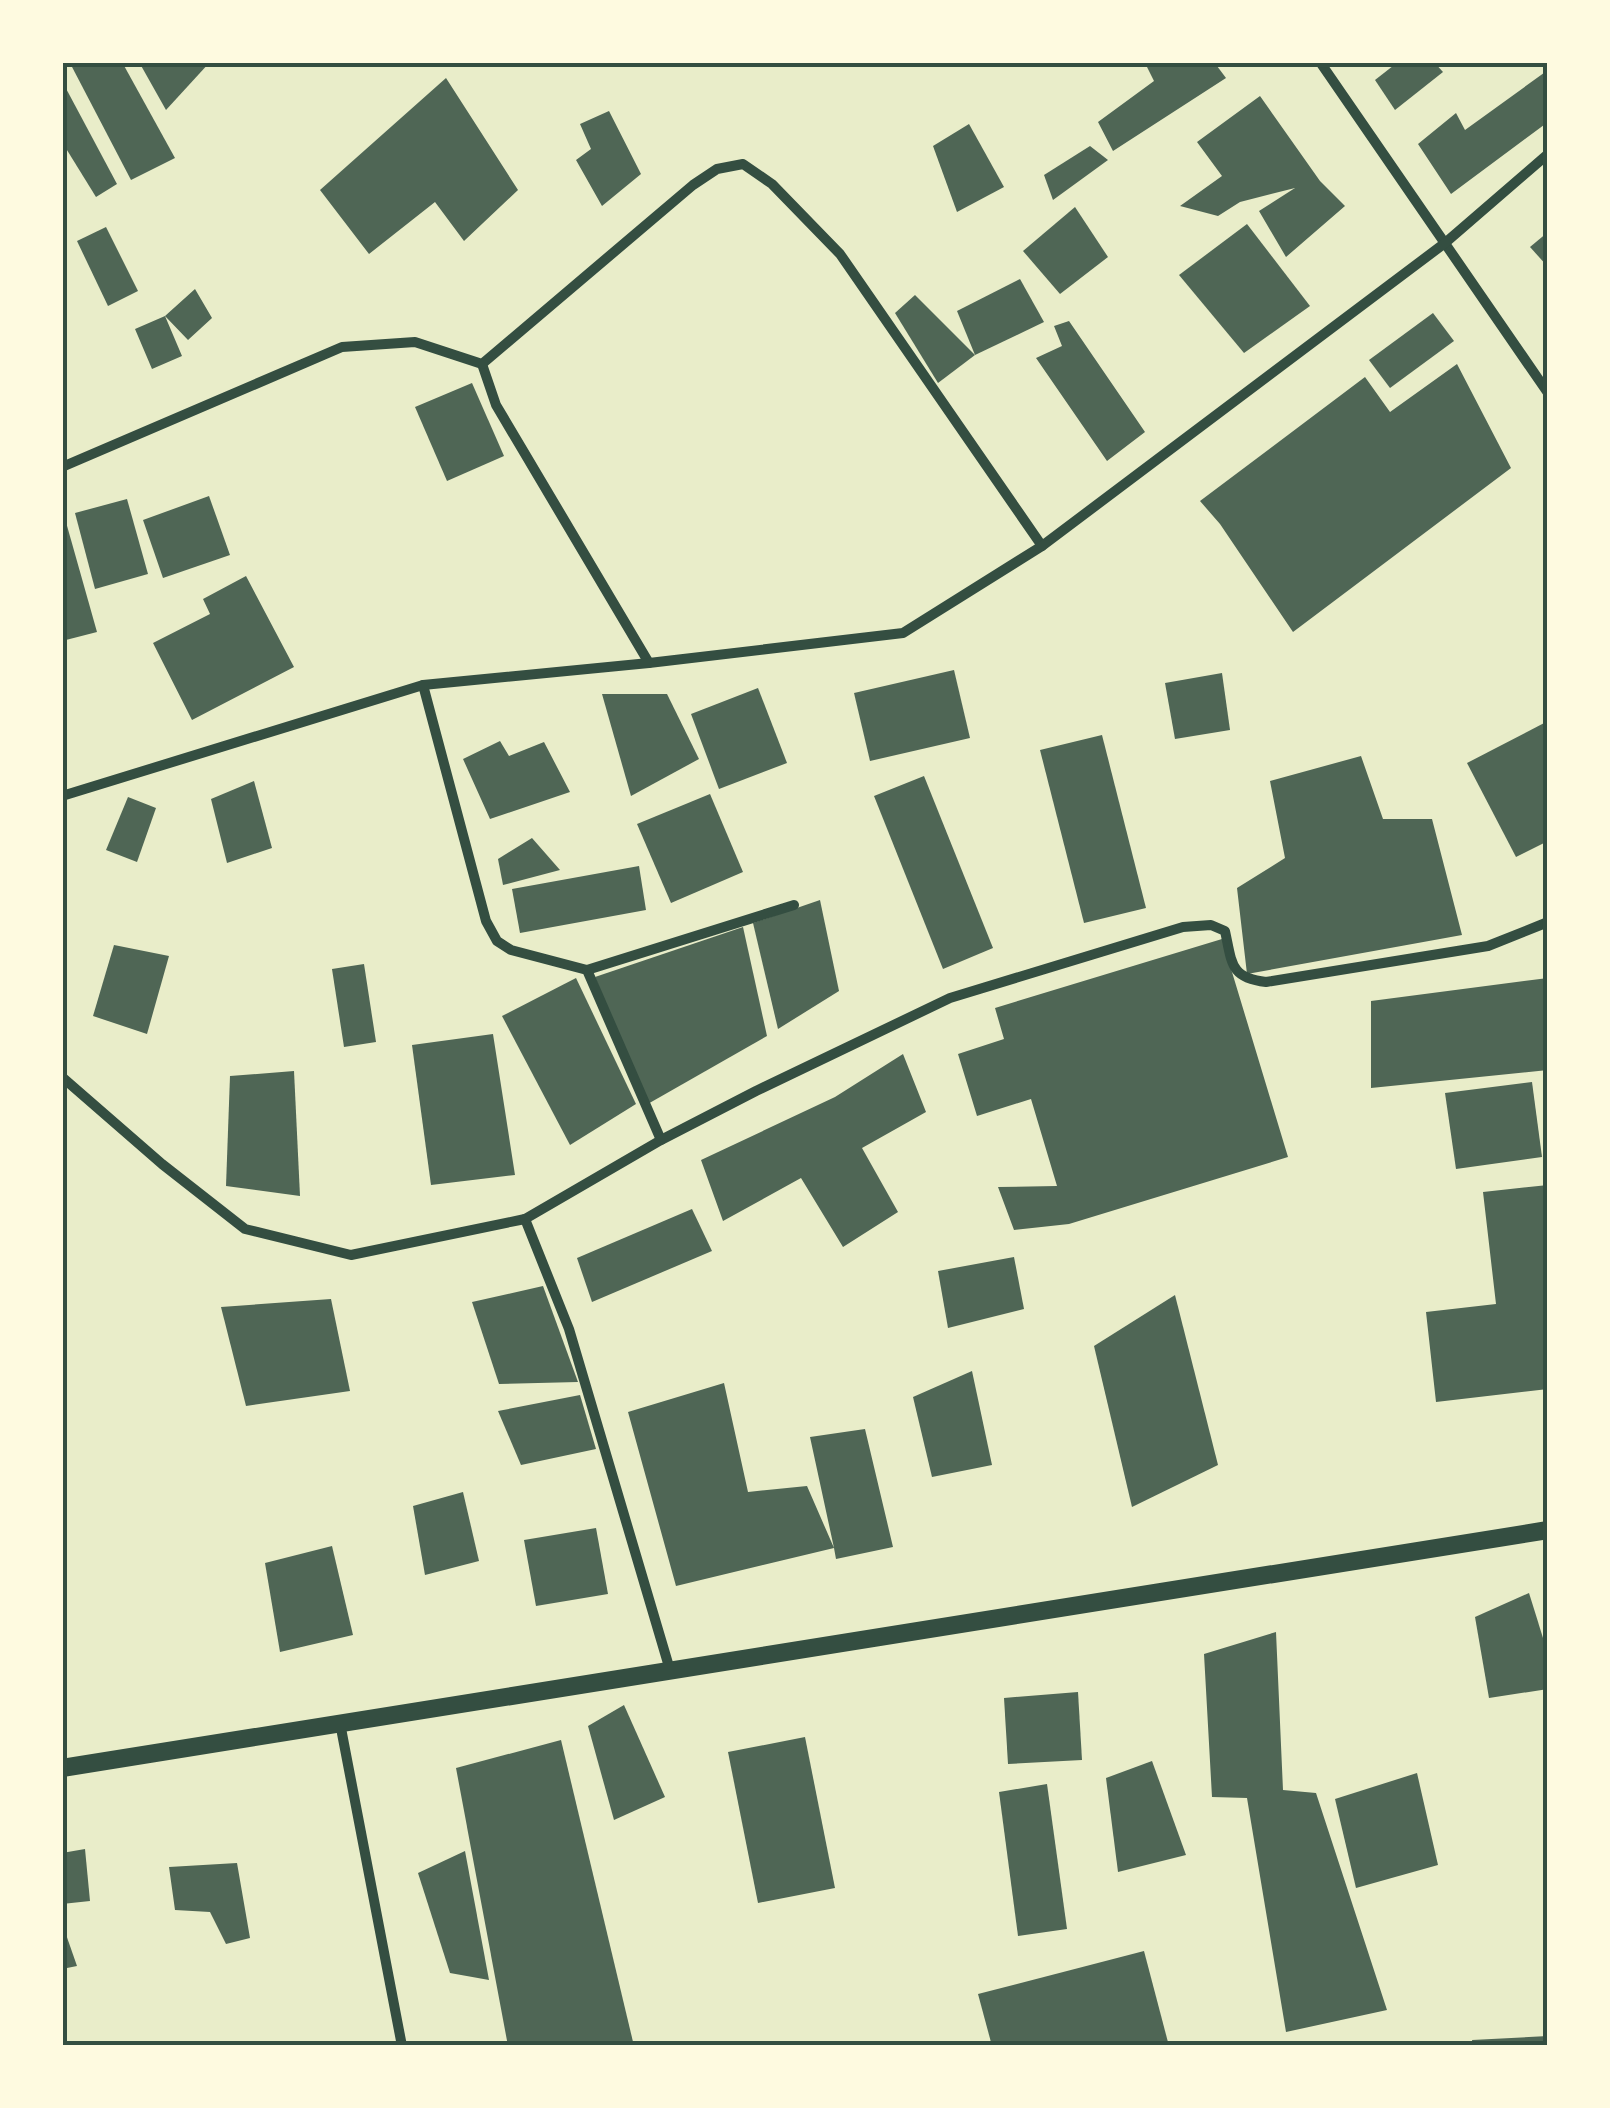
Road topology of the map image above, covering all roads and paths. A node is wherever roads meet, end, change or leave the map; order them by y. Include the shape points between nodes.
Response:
1 (1320, 62) edge
2 (1548, 154) edge
3 (1445, 242) junction
4 (482, 364) junction
5 (1548, 393) edge
6 (62, 467) edge
7 (1042, 546) junction
8 (648, 663) junction
9 (422, 685) junction
10 (62, 796) edge
11 (794, 905) dead end
12 (1548, 922) edge
13 (587, 970) junction
14 (62, 1077) edge
15 (661, 1140) junction
16 (526, 1219) junction
17 (1548, 1530) edge
18 (670, 1670) junction
19 (340, 1723) junction
20 (62, 1768) edge
21 (402, 2046) edge

1 - 3 street
2 - 3 street
3 - 5 street
3 - 7 street
4 - 6 street via 415,342 342,347
4 - 7 street via 694,185 717,169 743,164 772,184 840,254
4 - 8 street via 496,405
7 - 8 street via 904,633
8 - 9 street
9 - 10 street
9 - 13 street via 486,921 512,950
11 - 13 street
12 - 15 street via 1488,946 1266,982 1246,980 1233,967 1225,932 1211,925 1183,927 950,998
13 - 15 street
14 - 16 street via 244,1229 351,1255
15 - 16 street
16 - 18 street via 570,1329
17 - 18 street
18 - 19 street
19 - 20 street
19 - 21 street

